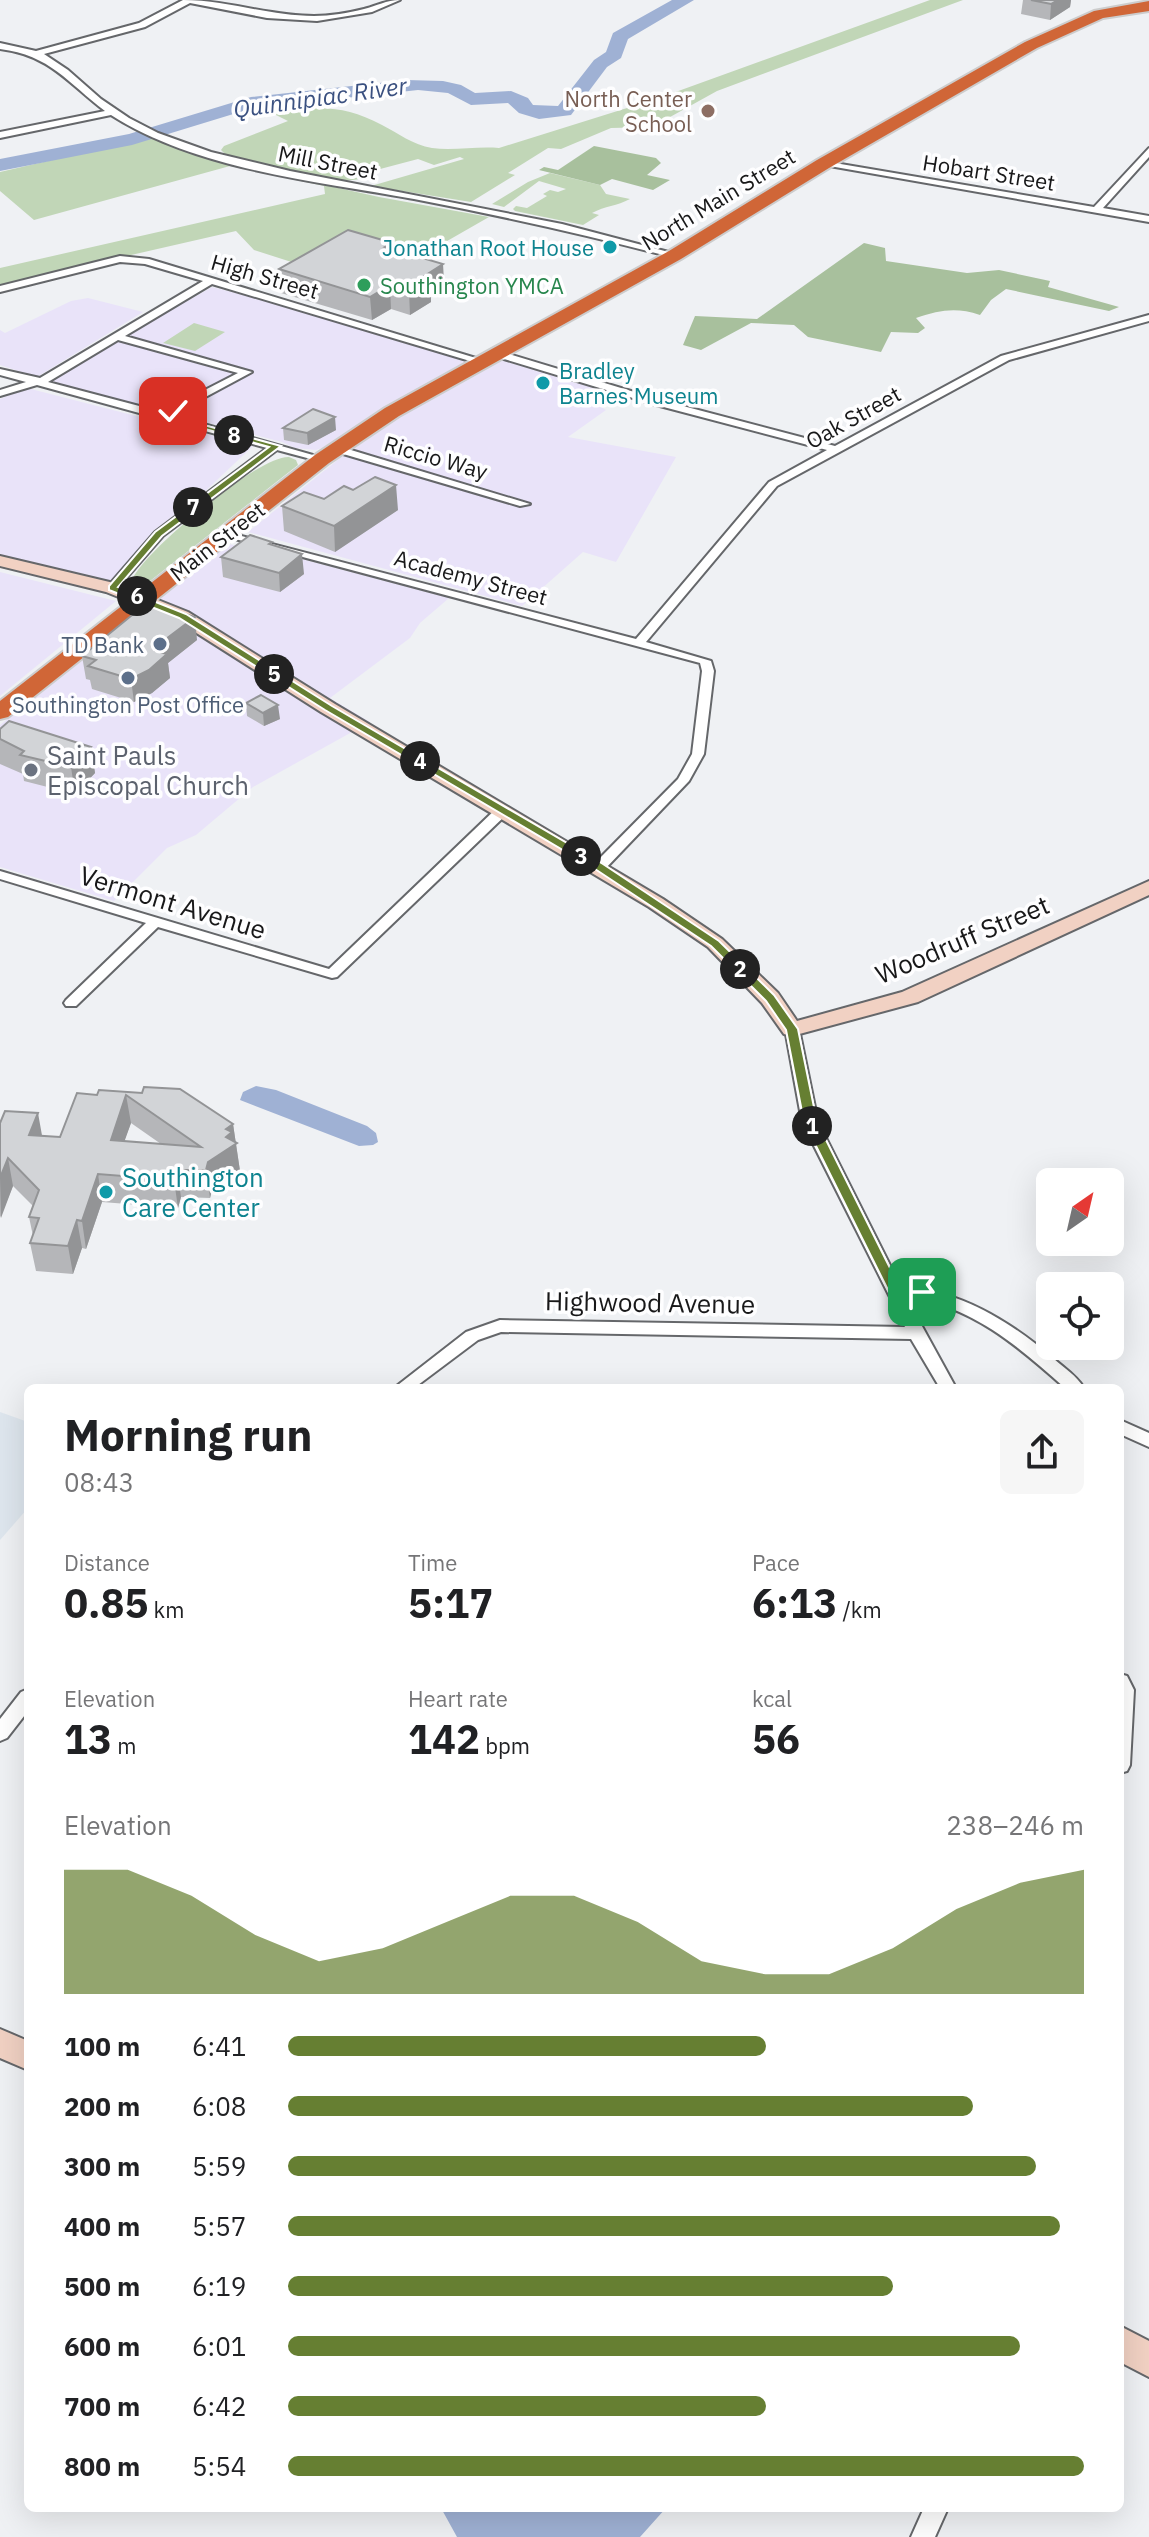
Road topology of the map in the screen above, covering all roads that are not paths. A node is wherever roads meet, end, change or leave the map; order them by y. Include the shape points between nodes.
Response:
1 (188, 0) edge
2 (396, 0) edge
3 (1149, 6) edge
4 (0, 46) edge
5 (36, 54) junction
6 (113, 112) junction
7 (0, 135) edge
8 (1149, 151) edge
9 (823, 164) junction
10 (1098, 208) junction
11 (1149, 219) edge
12 (675, 255) junction
13 (210, 281) junction
14 (0, 289) edge
15 (1149, 318) edge
16 (115, 336) junction
17 (491, 358) junction
18 (0, 372) edge
19 (32, 383) junction
20 (0, 393) edge
21 (163, 416) junction
22 (276, 446) junction
23 (835, 449) junction
24 (329, 454) junction
25 (524, 504) dead end
26 (226, 535) junction
27 (0, 561) edge
28 (112, 588) junction
29 (143, 598) junction
30 (639, 643) junction
31 (0, 712) edge
32 (503, 810) junction
33 (599, 867) junction
34 (0, 875) edge
35 (1149, 887) edge
36 (154, 923) junction
37 (71, 1003) dead end
38 (792, 1029) junction
39 (895, 1290) junction
40 (916, 1333) junction
41 (407, 1384) edge
42 (946, 1384) edge
43 (1071, 1384) edge
44 (1124, 1428) edge
45 (1149, 1441) edge
46 (24, 1702) edge
47 (0, 1733) edge
48 (0, 2043) edge
49 (24, 2054) edge
50 (1124, 2345) edge
51 (1149, 2360) edge
52 (934, 2512) edge
53 (923, 2537) edge

1 - 2 street via 314,20 351,17
1 - 5 street via 142,25
3 - 9 highway, North Main Street via 1074,23
4 - 5 street, Mill Street
5 - 6 street, Mill Street via 73,76
6 - 7 street
6 - 12 street, Mill Street via 200,152 550,222
8 - 10 street
9 - 10 street, Hobart Street
9 - 12 highway, North Main Street
10 - 11 street, Hobart Street
12 - 17 highway, North Main Street
13 - 14 street, High Street via 127,258
13 - 16 street
13 - 17 street, High Street
15 - 23 street, Oak Street via 1005,358
16 - 19 street
16 - 21 street via 247,372
17 - 23 street, High Street
17 - 24 highway, North Main Street via 392,412
18 - 19 street, Riccio Way
19 - 20 street
19 - 21 street, Riccio Way
21 - 22 street, Riccio Way
22 - 24 street, Riccio Way
22 - 28 street via 159,534
23 - 30 street, Oak Street via 773,484
24 - 25 street, Riccio Way
24 - 26 highway, Main Street
26 - 29 highway, Main Street
26 - 30 street, Academy Street
27 - 28 street
28 - 29 street
29 - 31 highway, Main Street
29 - 32 street via 182,616
30 - 33 street, Academy Street via 705,661 698,754 683,781
32 - 33 street
32 - 36 street, Vermont Avenue via 332,974
33 - 38 street via 715,943 770,998
34 - 36 street, Vermont Avenue
35 - 38 street, Woodruff Street via 910,997
36 - 37 street
38 - 39 street via 810,1122
39 - 40 street
39 - 43 street via 951,1298 995,1321
40 - 41 street, Highwood Avenue via 500,1326 472,1336
40 - 42 street
44 - 45 street
46 - 47 street
48 - 49 street
50 - 51 street
52 - 53 street

